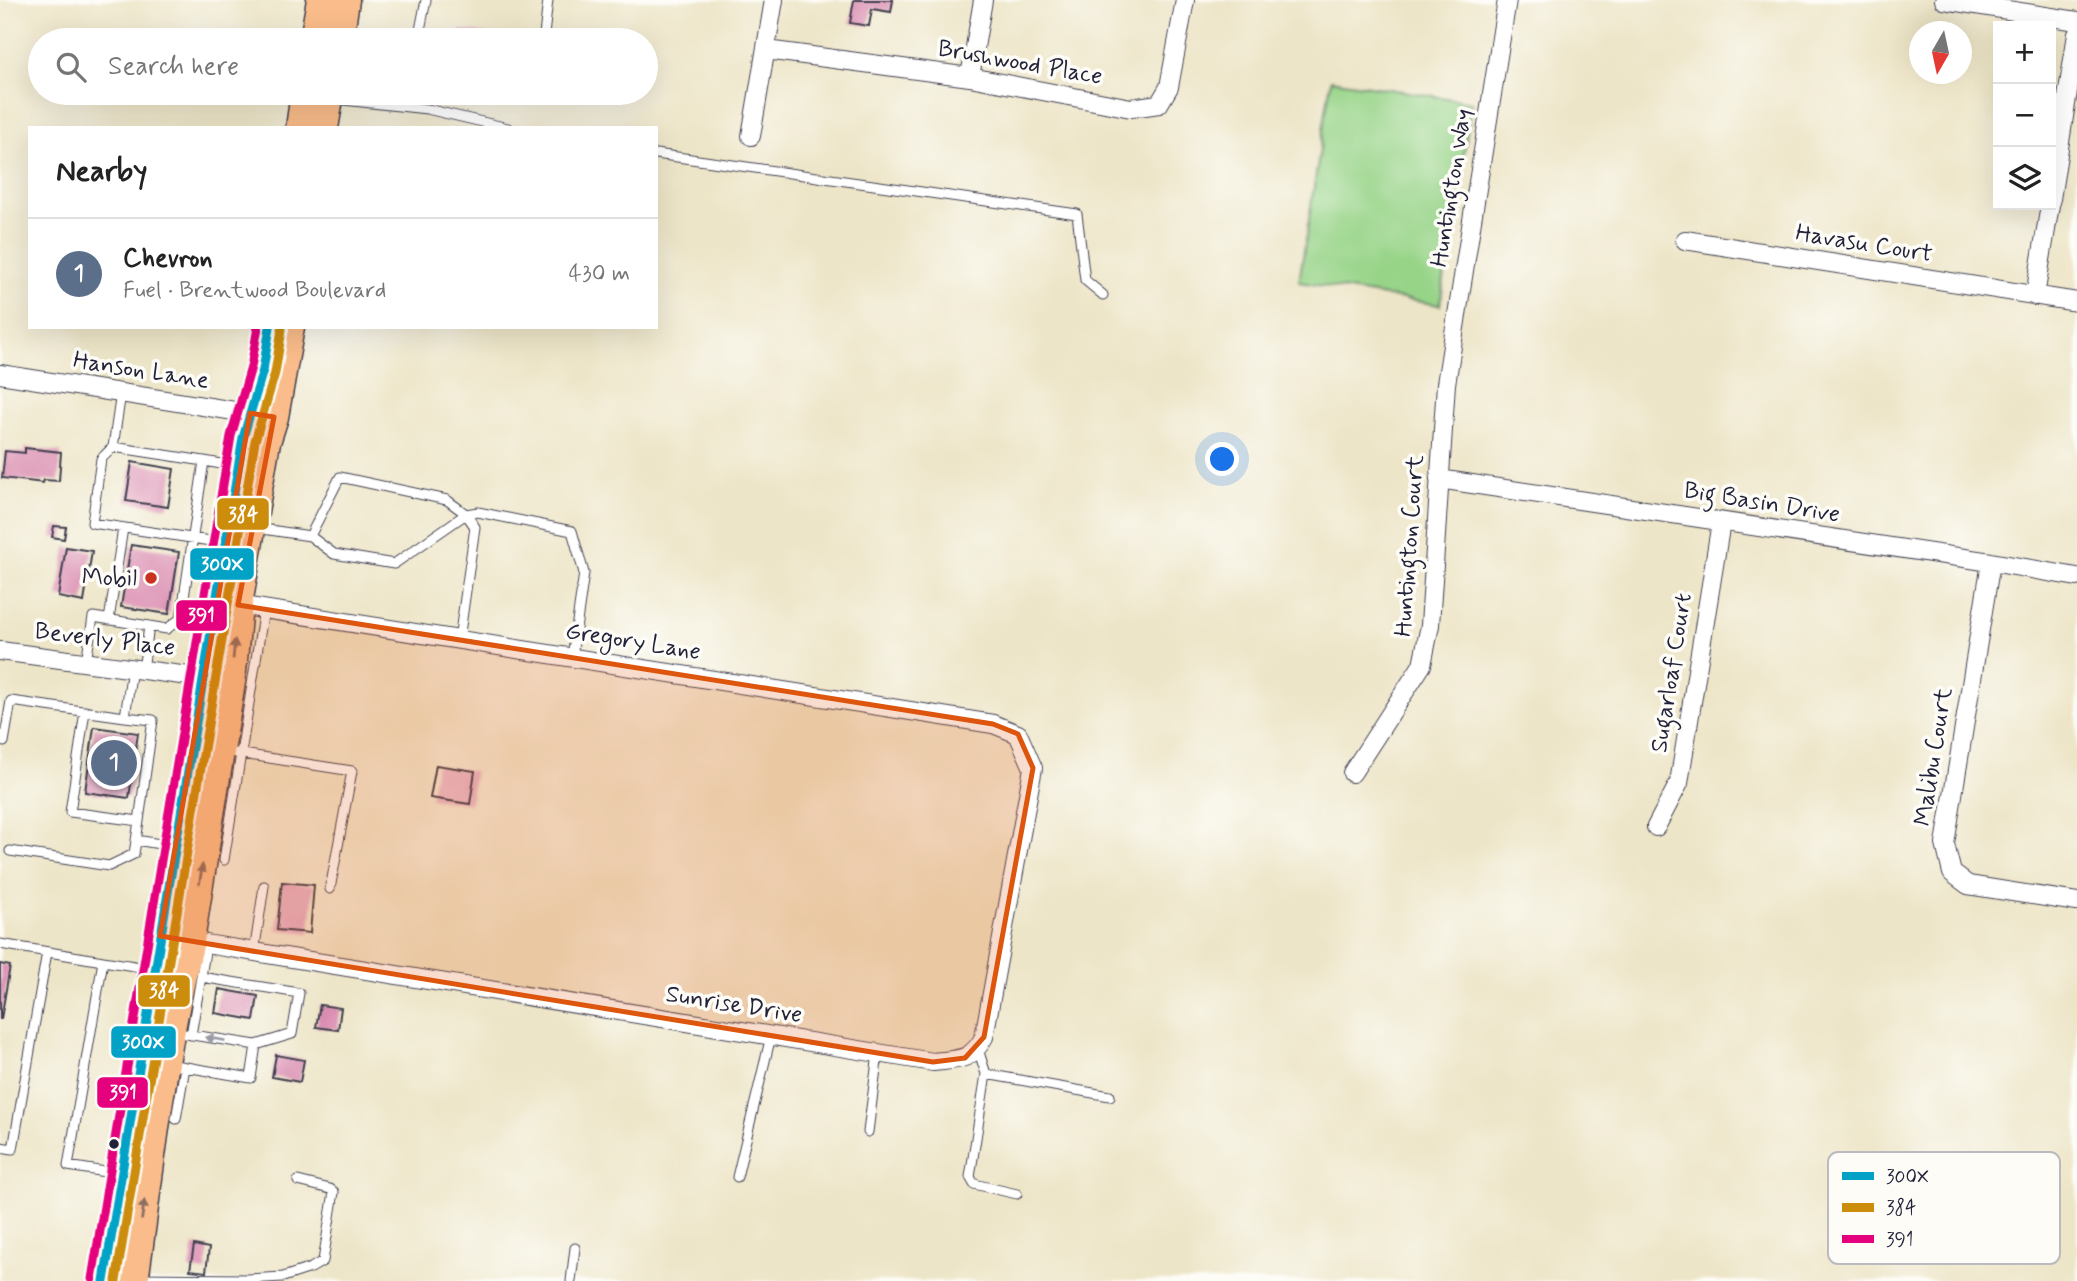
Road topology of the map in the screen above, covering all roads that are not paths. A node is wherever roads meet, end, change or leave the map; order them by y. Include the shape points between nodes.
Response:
1 (321, 0) edge
2 (345, 0) edge
3 (426, 0) edge
4 (548, 0) edge
5 (774, 0) edge
6 (983, 0) edge
7 (1185, 0) edge
8 (1507, 0) edge
9 (1944, 0) edge
10 (2077, 20) edge
11 (316, 28) edge
12 (341, 28) edge
13 (420, 28) edge
14 (545, 28) edge
15 (2077, 34) edge
16 (766, 50) junction
17 (970, 77) junction
18 (314, 105) edge
19 (322, 105) edge
20 (399, 105) edge
21 (301, 126) edge
22 (324, 126) edge
23 (500, 126) edge
24 (751, 136) dead end
25 (658, 154) edge
26 (2056, 168) edge
27 (2049, 210) edge
28 (1685, 240) dead end
29 (1103, 295) dead end
30 (2035, 296) junction
31 (2077, 303) edge
32 (270, 329) edge
33 (289, 329) edge
34 (0, 374) edge
35 (1446, 384) joint
36 (121, 393) junction
37 (262, 415) junction
38 (113, 447) junction
39 (204, 461) junction
40 (238, 467) junction
41 (1439, 479) junction
42 (466, 514) junction
43 (1721, 522) junction
44 (252, 527) junction
45 (122, 528) junction
46 (310, 536) junction
47 (193, 538) junction
48 (226, 543) junction
49 (1991, 562) junction
50 (2077, 577) edge
51 (251, 607) junction
52 (109, 620) junction
53 (149, 626) junction
54 (459, 640) junction
55 (0, 652) edge
56 (572, 657) junction
57 (86, 662) junction
58 (138, 669) junction
59 (204, 678) junction
60 (85, 711) junction
61 (125, 717) junction
62 (0, 741) edge
63 (230, 752) junction
64 (1352, 774) dead end
65 (139, 821) junction
66 (1656, 827) dead end
67 (136, 841) junction
68 (175, 846) junction
69 (9, 851) dead end
70 (224, 860) dead end
71 (264, 887) dead end
72 (330, 889) dead end
73 (2077, 902) edge
74 (160, 936) junction
75 (198, 943) junction
76 (0, 944) edge
77 (47, 952) junction
78 (254, 953) junction
79 (103, 961) junction
80 (179, 973) junction
81 (181, 1034) junction
82 (771, 1036) junction
83 (256, 1045) junction
84 (978, 1049) junction
85 (878, 1053) junction
86 (176, 1066) junction
87 (986, 1074) junction
88 (1110, 1096) dead end
89 (176, 1119) dead end
90 (868, 1132) dead end
91 (0, 1147) edge
92 (120, 1174) junction
93 (737, 1177) dead end
94 (298, 1181) dead end
95 (1017, 1194) dead end
96 (575, 1248) dead end
97 (134, 1279) edge
98 (104, 1281) edge
99 (570, 1281) edge

1 - 11 main road
2 - 12 main road
3 - 13 lane
4 - 14 lane
5 - 16 street
6 - 17 street
7 - 17 street, Brushwood Place via 1169,87 1159,104 1131,108
8 - 35 street, Huntington Way
9 - 10 street
15 - 26 street
16 - 17 street, Brushwood Place
16 - 24 street
18 - 21 main road
19 - 22 main road
20 - 23 lane
25 - 29 lane via 1077,214 1085,280
27 - 30 street
28 - 30 street, Havasu Court
30 - 31 street, Havasu Court
32 - 37 main road
33 - 37 main road
34 - 36 street, Hanson Lane
35 - 41 street, Huntington Court
36 - 37 street, Hanson Lane
36 - 38 lane
37 - 40 main road via 243,438
37 - 44 main road via 266,442
38 - 39 lane
38 - 45 lane via 102,459 92,523
39 - 40 lane
39 - 47 lane
40 - 48 main road
41 - 43 street, Big Basin Drive
41 - 64 street, Huntington Court via 1430,625 1422,665
42 - 46 lane via 394,564 334,554
42 - 46 lane via 447,500 340,477
42 - 54 lane via 475,527
42 - 56 lane via 478,512 572,531 584,573
43 - 49 street, Big Basin Drive
43 - 66 street, Sugarloaf Court via 1679,783
44 - 46 lane
44 - 51 main road
45 - 47 lane
45 - 52 lane
47 - 48 lane
47 - 53 lane via 181,618 167,629
48 - 59 main road
49 - 50 street, Big Basin Drive
49 - 73 street, Malibu Court via 1945,844 1952,873 1968,885
51 - 54 street, Gregory Lane
51 - 63 main road via 231,682
52 - 53 lane
52 - 57 lane via 93,617
53 - 58 lane
54 - 56 street, Gregory Lane
55 - 57 street, Beverly Place
56 - 84 street, Gregory Lane via 993,724 1018,734 1033,768 984,1037
57 - 58 street, Beverly Place
58 - 59 street, Beverly Place
58 - 61 lane
59 - 68 main road
60 - 61 lane
60 - 62 lane via 11,701 4,742
60 - 65 lane via 70,812
61 - 65 lane via 153,720
63 - 70 lane
63 - 72 lane via 352,771
75 -> 63 main road
65 - 67 lane
67 - 68 lane
67 - 69 lane via 134,855 109,866
68 - 74 main road
71 - 78 lane
74 - 75 street, Sunrise Drive
74 - 80 main road
75 - 78 street, Sunrise Drive
75 - 80 main road
76 - 77 lane
77 - 79 lane
77 - 91 lane via 13,1149
78 - 82 street, Sunrise Drive
79 - 80 lane
79 - 92 lane via 68,1166
80 - 81 main road
80 - 83 lane via 299,993 292,1034
80 - 92 main road
83 -> 81 lane
81 - 86 main road
82 - 85 street, Sunrise Drive
82 - 93 lane
83 - 86 lane via 251,1078
84 - 85 street, Sunrise Drive via 965,1058 933,1062
84 - 87 lane
85 - 90 lane
86 - 89 lane
97 -> 86 main road
87 - 88 lane
87 - 95 lane via 970,1177 974,1184
92 - 98 main road
94 - 97 lane via 334,1192 323,1261 283,1277
96 - 99 lane

